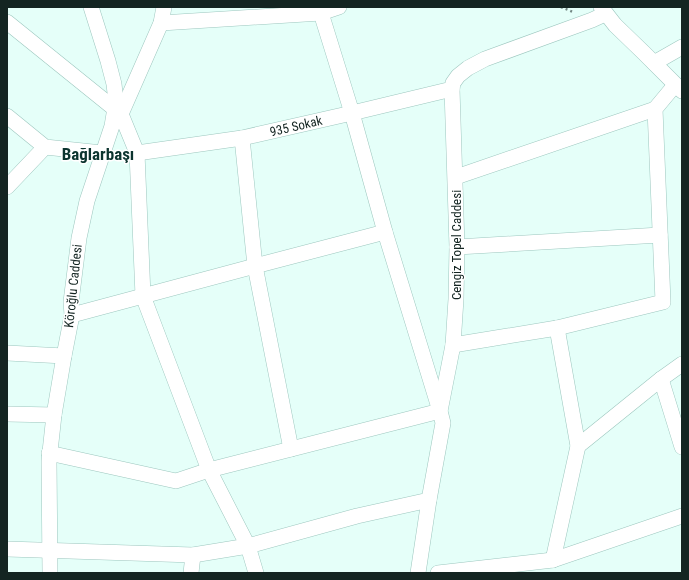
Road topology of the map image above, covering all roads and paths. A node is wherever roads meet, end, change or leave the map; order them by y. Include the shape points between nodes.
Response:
1 (91, 7) edge
2 (164, 7) edge
3 (339, 7) edge
4 (603, 10) edge
5 (321, 13) junction
6 (7, 22) edge
7 (161, 23) junction
8 (682, 47) edge
9 (654, 63) junction
10 (679, 88) edge
11 (452, 89) junction
12 (655, 110) junction
13 (118, 112) junction
14 (352, 113) junction
15 (7, 116) edge
16 (242, 138) junction
17 (44, 147) junction
18 (102, 153) junction
19 (137, 153) junction
20 (456, 176) junction
21 (7, 187) edge
22 (386, 232) junction
23 (660, 235) junction
24 (457, 247) junction
25 (255, 266) junction
26 (143, 296) junction
27 (72, 316) junction
28 (557, 328) junction
29 (453, 345) junction
30 (7, 353) edge
31 (64, 356) junction
32 (682, 364) edge
33 (661, 379) junction
34 (440, 411) junction
35 (7, 414) edge
36 (54, 415) junction
37 (578, 446) junction
38 (682, 447) edge
39 (292, 449) junction
40 (49, 453) junction
41 (209, 470) junction
42 (428, 500) junction
43 (682, 516) edge
44 (248, 546) junction
45 (7, 549) edge
46 (49, 551) junction
47 (193, 555) junction
48 (553, 560) junction
49 (50, 573) edge
50 (191, 573) edge
51 (256, 573) edge
52 (418, 573) edge
53 (438, 573) edge

1 - 13 street, Köroğlu Caddesi via 114,84
2 - 7 street
3 - 5 street
4 - 9 street
4 - 11 street via 592,20 485,59 458,76
5 - 7 street
5 - 14 street
6 - 13 street
7 - 13 street
8 - 9 street
9 - 10 street
10 - 12 street
11 - 14 street, 935 Sokak
11 - 20 street, Cengiz Topel Caddesi
12 - 20 street
12 - 23 street
13 - 18 street, Köroğlu Caddesi
13 - 19 street
14 - 16 street, 935 Sokak
14 - 22 street
15 - 17 street
16 - 19 street, 935 Sokak
16 - 25 street
17 - 18 street
17 - 21 street
18 - 27 street, Köroğlu Caddesi via 79,238 71,302
19 - 26 street
20 - 24 street, Cengiz Topel Caddesi
22 - 25 street
22 - 34 street
23 - 24 street
23 - 28 street via 663,302
24 - 29 street, Cengiz Topel Caddesi
25 - 26 street
25 - 39 street
26 - 27 street
26 - 41 street
27 - 31 street, Köroğlu Caddesi
28 - 29 street
28 - 37 street
29 - 34 street, Cengiz Topel Caddesi
30 - 31 street
31 - 36 street, Köroğlu Caddesi
32 - 33 street
33 - 37 street
33 - 38 street
34 - 39 street
34 - 42 street, Cengiz Topel Caddesi via 443,423
35 - 36 street
36 - 40 street, Köroğlu Caddesi
37 - 48 street
39 - 41 street
40 - 41 street via 176,481
40 - 46 street, Köroğlu Caddesi
41 - 44 street
42 - 44 street via 357,516
42 - 52 street, Cengiz Topel Caddesi
43 - 48 street
44 - 47 street
44 - 51 street
45 - 46 street
46 - 47 street
46 - 49 street, Köroğlu Caddesi
47 - 50 street
48 - 53 street

